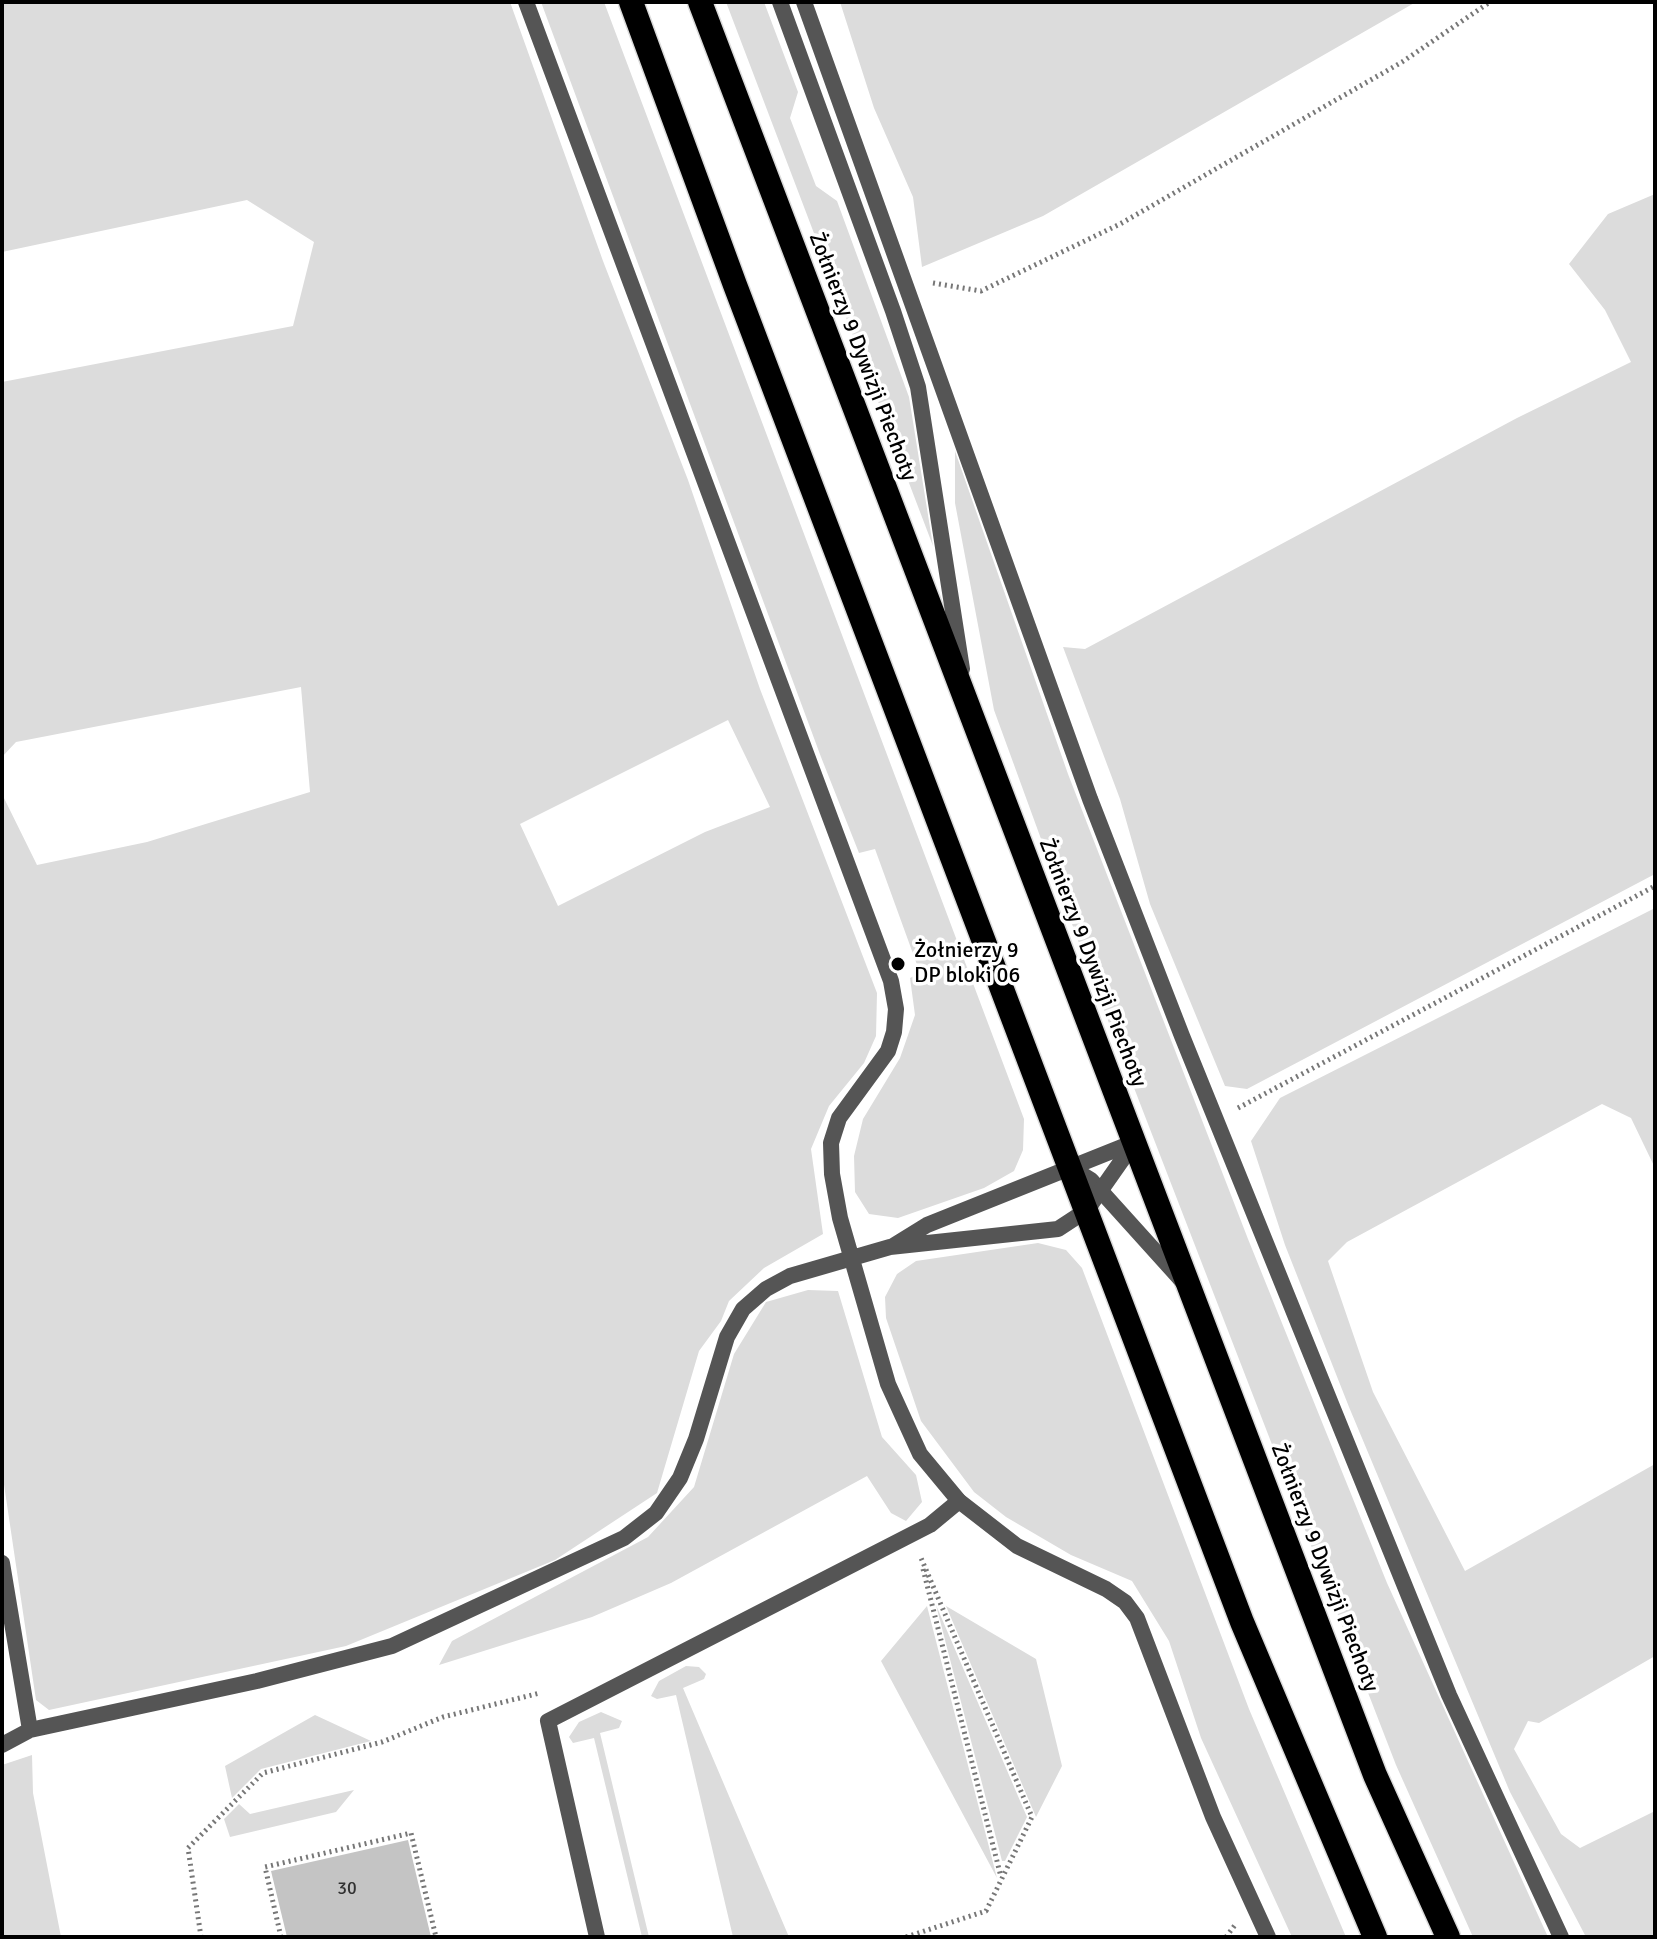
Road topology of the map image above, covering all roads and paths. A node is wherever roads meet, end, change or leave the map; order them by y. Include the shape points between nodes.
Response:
1 (526, 2) edge
2 (631, 2) edge
3 (700, 2) edge
4 (780, 2) edge
5 (804, 2) edge
6 (1490, 2) edge
7 (902, 273) junction
8 (969, 714) junction
9 (1655, 886) edge
10 (1215, 1120) junction
11 (1134, 1143) junction
12 (1070, 1167) junction
13 (1093, 1200) junction
14 (890, 1247) junction
15 (852, 1258) junction
16 (1190, 1289) junction
17 (959, 1501) junction
18 (2, 1563) edge
19 (541, 1693) dead end
20 (30, 1730) junction
21 (2, 1745) edge
22 (1002, 1879) junction
23 (201, 1937) edge
24 (281, 1937) edge
25 (436, 1937) edge
26 (597, 1937) edge
27 (906, 1937) edge
28 (1268, 1937) edge
29 (1375, 1937) edge
30 (1448, 1937) edge
31 (1561, 1937) edge

1 - 15 street via 891,981 896,1009 891,1042 839,1118 831,1143 832,1174
2 - 12 highway
3 - 8 highway, Żołnierzy 9 Dywizji Piechoty
4 - 8 street via 918,387
5 - 7 street
6 - 7 path via 1402,62 1120,224 981,291
7 - 10 street via 1090,799
8 - 11 highway, Żołnierzy 9 Dywizji Piechoty
9 - 10 path
10 - 31 street via 1449,1695
11 - 12 street
11 - 13 street
11 - 16 highway, Żołnierzy 9 Dywizji Piechoty
12 - 13 highway
12 - 14 street via 927,1225
13 - 14 street via 1058,1229
13 - 16 street
13 - 29 highway via 1242,1622
14 - 15 street
15 - 17 street via 905,1426 920,1454
15 - 20 street via 790,1276 743,1309 727,1337 680,1478 656,1513 624,1538 392,1646
16 - 30 highway, Żołnierzy 9 Dywizji Piechoty via 1375,1775
17 - 26 street via 930,1525 548,1721
17 - 28 street via 1017,1546 1106,1589 1137,1618 1213,1817
18 - 20 street
19 - 23 path via 443,1717 382,1742 263,1773 188,1848
20 - 21 street
22 - 22 path via 968,1745 919,1553 1032,1817
22 - 27 path via 986,1911
24 - 25 path via 265,1867 411,1833

